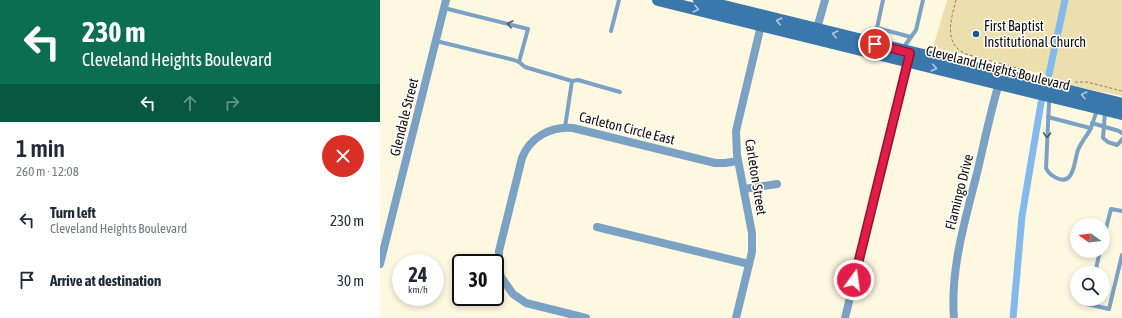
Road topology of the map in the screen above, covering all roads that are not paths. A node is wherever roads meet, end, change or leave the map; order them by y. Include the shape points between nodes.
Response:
1 (619, 0) edge
2 (658, 0) edge
3 (699, 0) edge
4 (825, 0) edge
5 (883, 0) edge
6 (923, 0) edge
7 (445, 4) edge
8 (727, 8) edge
9 (762, 21) junction
10 (611, 31) dead end
11 (816, 34) junction
12 (911, 37) junction
13 (436, 41) junction
14 (907, 55) junction
15 (519, 62) junction
16 (1001, 79) junction
17 (572, 81) junction
18 (620, 92) dead end
19 (1052, 92) junction
20 (1122, 104) edge
21 (1101, 106) junction
22 (1122, 114) edge
23 (1048, 117) junction
24 (1092, 123) junction
25 (1103, 126) junction
26 (566, 127) junction
27 (1090, 128) junction
28 (1122, 133) edge
29 (1122, 139) edge
30 (738, 160) junction
31 (777, 184) dead end
32 (744, 189) junction
33 (1122, 211) edge
34 (1108, 218) edge
35 (597, 227) dead end
36 (1122, 255) edge
37 (380, 264) edge
38 (749, 264) junction
39 (1110, 305) edge
40 (1096, 306) edge
41 (1110, 306) edge
42 (586, 318) edge
43 (736, 318) edge
44 (845, 318) edge
45 (954, 318) edge

1 - 10 lane
2 -> 8 street, Cleveland Heights Boulevard
3 - 8 street, Cleveland Heights Boulevard
4 - 11 street
5 - 12 lane via 877,28
6 - 12 lane via 916,30
7 - 13 street, Glendale Street
15 -> 7 lane via 528,29
8 - 9 street, Cleveland Heights Boulevard
9 - 11 street, Cleveland Heights Boulevard
9 - 30 street, Carleton Street via 736,131
11 - 14 street, Cleveland Heights Boulevard
12 - 14 lane via 906,44
13 - 15 lane
13 - 37 street, Glendale Street
14 - 16 street, Cleveland Heights Boulevard
14 - 44 street
15 - 17 lane via 525,67
16 - 19 street, Cleveland Heights Boulevard
16 - 45 street, Flamingo Drive via 957,256 953,292
17 - 18 lane via 578,80
17 - 26 lane
19 - 21 street, Cleveland Heights Boulevard
19 - 23 lane
20 - 21 street, Cleveland Heights Boulevard
21 - 22 street, Cleveland Heights Boulevard
21 - 24 lane
21 - 25 lane
23 - 27 lane
23 -> 27 lane via 1046,168 1054,178 1065,179 1071,174 1079,149
24 - 25 lane
24 - 27 lane
25 - 28 lane
25 - 29 lane via 1105,141 1117,145
26 - 30 street, Carleton Circle East via 715,163
26 - 42 street, Carleton Circle East via 542,134 532,141 525,151 510,204 498,258 499,268 507,287 526,303
30 - 32 street, Carleton Street
31 - 32 street
32 - 38 street, Carleton Street via 752,233
33 - 34 lane via 1111,208
35 - 38 street
36 - 39 lane
38 - 43 street, Carleton Street
40 - 41 lane via 1109,309

